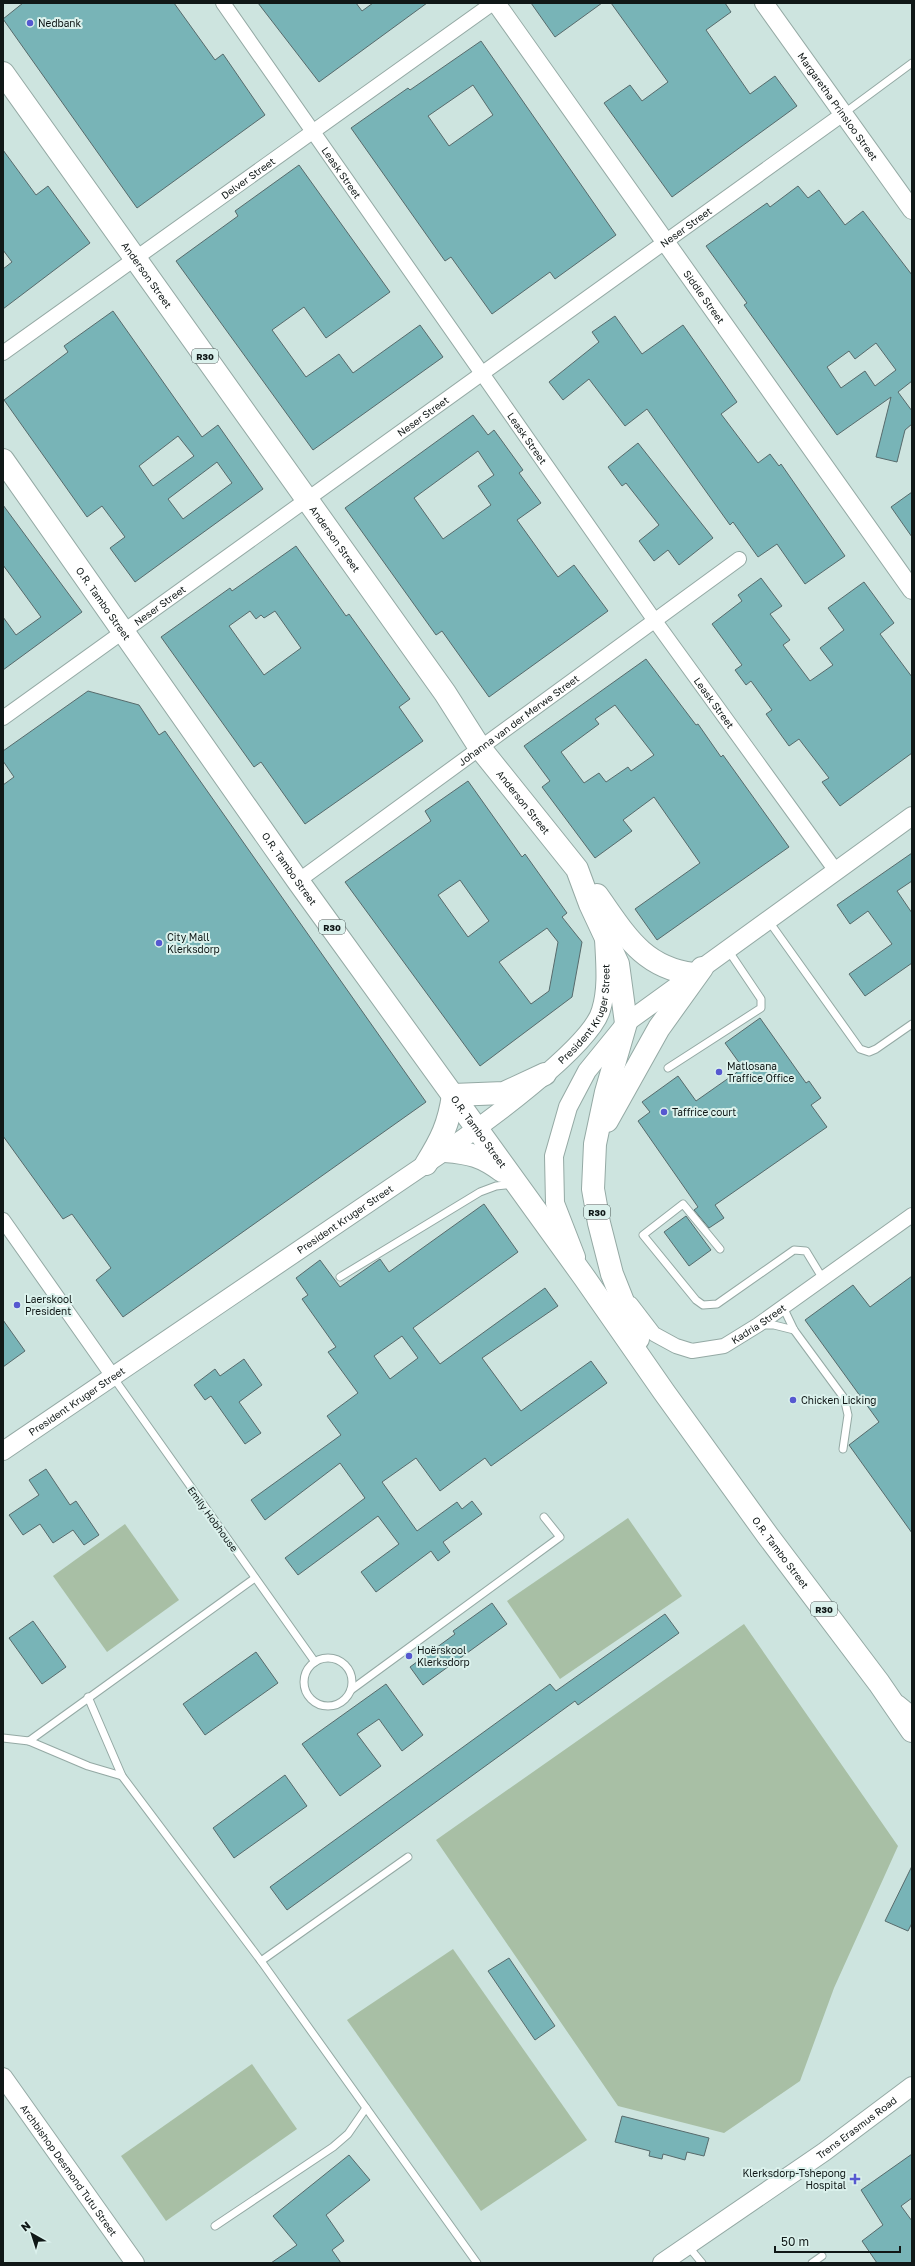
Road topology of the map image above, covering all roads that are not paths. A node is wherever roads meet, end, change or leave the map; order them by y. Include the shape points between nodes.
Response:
1 (223, 3) edge
2 (493, 3) edge
3 (496, 3) edge
4 (764, 3) edge
5 (912, 63) edge
6 (3, 73) edge
7 (843, 114) junction
8 (314, 131) junction
9 (912, 210) edge
10 (664, 242) junction
11 (135, 257) junction
12 (3, 352) edge
13 (483, 373) junction
14 (3, 460) edge
15 (307, 500) junction
16 (739, 559) dead end
17 (912, 590) edge
18 (655, 620) junction
19 (123, 632) junction
20 (3, 718) edge
21 (480, 748) junction
22 (912, 816) edge
23 (577, 869) junction
24 (836, 870) junction
25 (298, 881) junction
26 (768, 920) junction
27 (603, 932) junction
28 (727, 950) junction
29 (698, 971) junction
30 (626, 1023) junction
31 (912, 1024) edge
32 (668, 1068) dead end
33 (545, 1074) junction
34 (453, 1095) junction
35 (477, 1129) junction
36 (595, 1144) junction
37 (445, 1151) junction
38 (426, 1164) junction
39 (514, 1180) junction
40 (912, 1215) edge
41 (3, 1220) edge
42 (720, 1249) dead end
43 (612, 1274) junction
44 (340, 1277) dead end
45 (584, 1277) junction
46 (823, 1279) junction
47 (783, 1307) junction
48 (758, 1325) junction
49 (794, 1330) junction
50 (112, 1375) junction
51 (664, 1392) junction
52 (843, 1449) dead end
53 (3, 1450) edge
54 (544, 1517) dead end
55 (255, 1578) junction
56 (315, 1662) junction
57 (879, 1683) junction
58 (351, 1690) junction
59 (88, 1697) junction
60 (912, 1709) edge
61 (912, 1731) edge
62 (3, 1738) edge
63 (29, 1740) junction
64 (122, 1776) junction
65 (408, 1857) dead end
66 (261, 1961) junction
67 (3, 2076) edge
68 (912, 2086) edge
69 (366, 2108) junction
70 (215, 2226) dead end
71 (687, 2246) junction
72 (822, 2256) dead end
73 (135, 2263) edge
74 (476, 2263) edge
75 (662, 2263) edge
76 (702, 2263) edge
77 (812, 2263) edge

1 - 8 street, Leask Street
2 - 8 street, Delver Street
3 - 10 street, Siddle Street
4 - 7 street, Margaretha Prinsloo Street
5 - 7 lane
6 - 11 main road, Anderson Street / R30
7 - 9 street, Margaretha Prinsloo Street
7 - 10 street, Neser Street
8 - 11 street, Delver Street
8 - 13 street, Leask Street
10 - 13 street, Neser Street
10 - 17 street, Siddle Street
11 - 12 street, Delver Street
11 - 15 main road, Anderson Street / R30
13 - 15 street, Neser Street
13 - 18 street, Leask Street
14 - 19 main road, O.R. Tambo Street / R30
15 - 19 street, Neser Street
15 - 21 main road, Anderson Street / R30 via 445,693
16 - 18 street, Johanna van der Merwe Street
18 - 21 street, Johanna van der Merwe Street
18 - 24 street, Leask Street
19 - 20 street, Neser Street
19 - 25 main road, O.R. Tambo Street / R30
21 - 23 main road, Anderson Street / R30
21 - 25 street, Johanna van der Merwe Street
22 - 24 street
23 - 27 main road, Anderson Street / R30
23 - 29 main road via 626,935 648,958 679,972
24 - 26 street
25 - 34 main road, O.R. Tambo Street / R30
26 - 28 street
26 - 31 lane via 860,1048 870,1052
27 - 30 main road, Anderson Street / R30 via 618,964
27 - 33 street, President Kruger Street via 605,976 602,1010 596,1024 584,1040
28 - 29 street
28 - 32 lane via 761,999 761,1008
29 - 30 street
29 - 36 main road via 659,1028
30 - 36 main road, O.R. Tambo Street / R30 via 606,1092
30 - 45 street via 584,1077 568,1107 554,1156 555,1203
33 - 34 main road via 504,1093
33 - 35 street, President Kruger Street
34 - 35 main road, O.R. Tambo Street / R30
34 - 38 main road via 450,1117 442,1138
35 - 37 street, President Kruger Street
35 - 39 main road, O.R. Tambo Street / R30
36 - 43 main road, O.R. Tambo Street / R30 via 593,1189
37 - 38 street, President Kruger Street
37 - 39 main road via 485,1158
38 - 50 street, President Kruger Street
39 - 44 lane via 480,1192
39 - 45 main road, O.R. Tambo Street / R30
40 - 46 street, Kadria Street
41 - 50 street
42 - 46 lane via 683,1204 643,1236 696,1300 703,1305 718,1304 794,1250 806,1251
43 - 48 street, Kadria Street via 654,1334 676,1346 692,1351 724,1346
43 - 51 main road, O.R. Tambo Street / R30 via 628,1318
45 - 51 main road, O.R. Tambo Street / R30
46 - 47 street, Kadria Street
47 - 48 street, Kadria Street
47 - 49 lane
48 - 49 lane via 774,1325
49 - 52 lane via 844,1398 848,1408
50 - 53 street, President Kruger Street
50 - 55 lane, Emily Hobhouse
51 - 57 main road, O.R. Tambo Street / R30
54 - 58 lane via 560,1536
55 - 56 lane, Emily Hobhouse
55 - 59 lane
56 - 58 lane via 324,1658 341,1661 351,1674
56 - 58 lane via 304,1676 304,1686 308,1696 316,1703 326,1707 336,1706 345,1700
57 - 60 lane
57 - 61 main road, O.R. Tambo Street / R30
59 - 63 lane
59 - 64 lane
62 - 63 lane
63 - 64 lane via 88,1766
64 - 66 lane
65 - 66 lane
66 - 69 lane
67 - 73 street, Archbishop Desmond Tutu Street
68 - 71 street, Trens Erasmus Road via 824,2152
69 - 70 lane via 348,2134 333,2147
69 - 74 lane
71 - 75 street, Trens Erasmus Road
71 - 76 lane
72 - 77 lane

